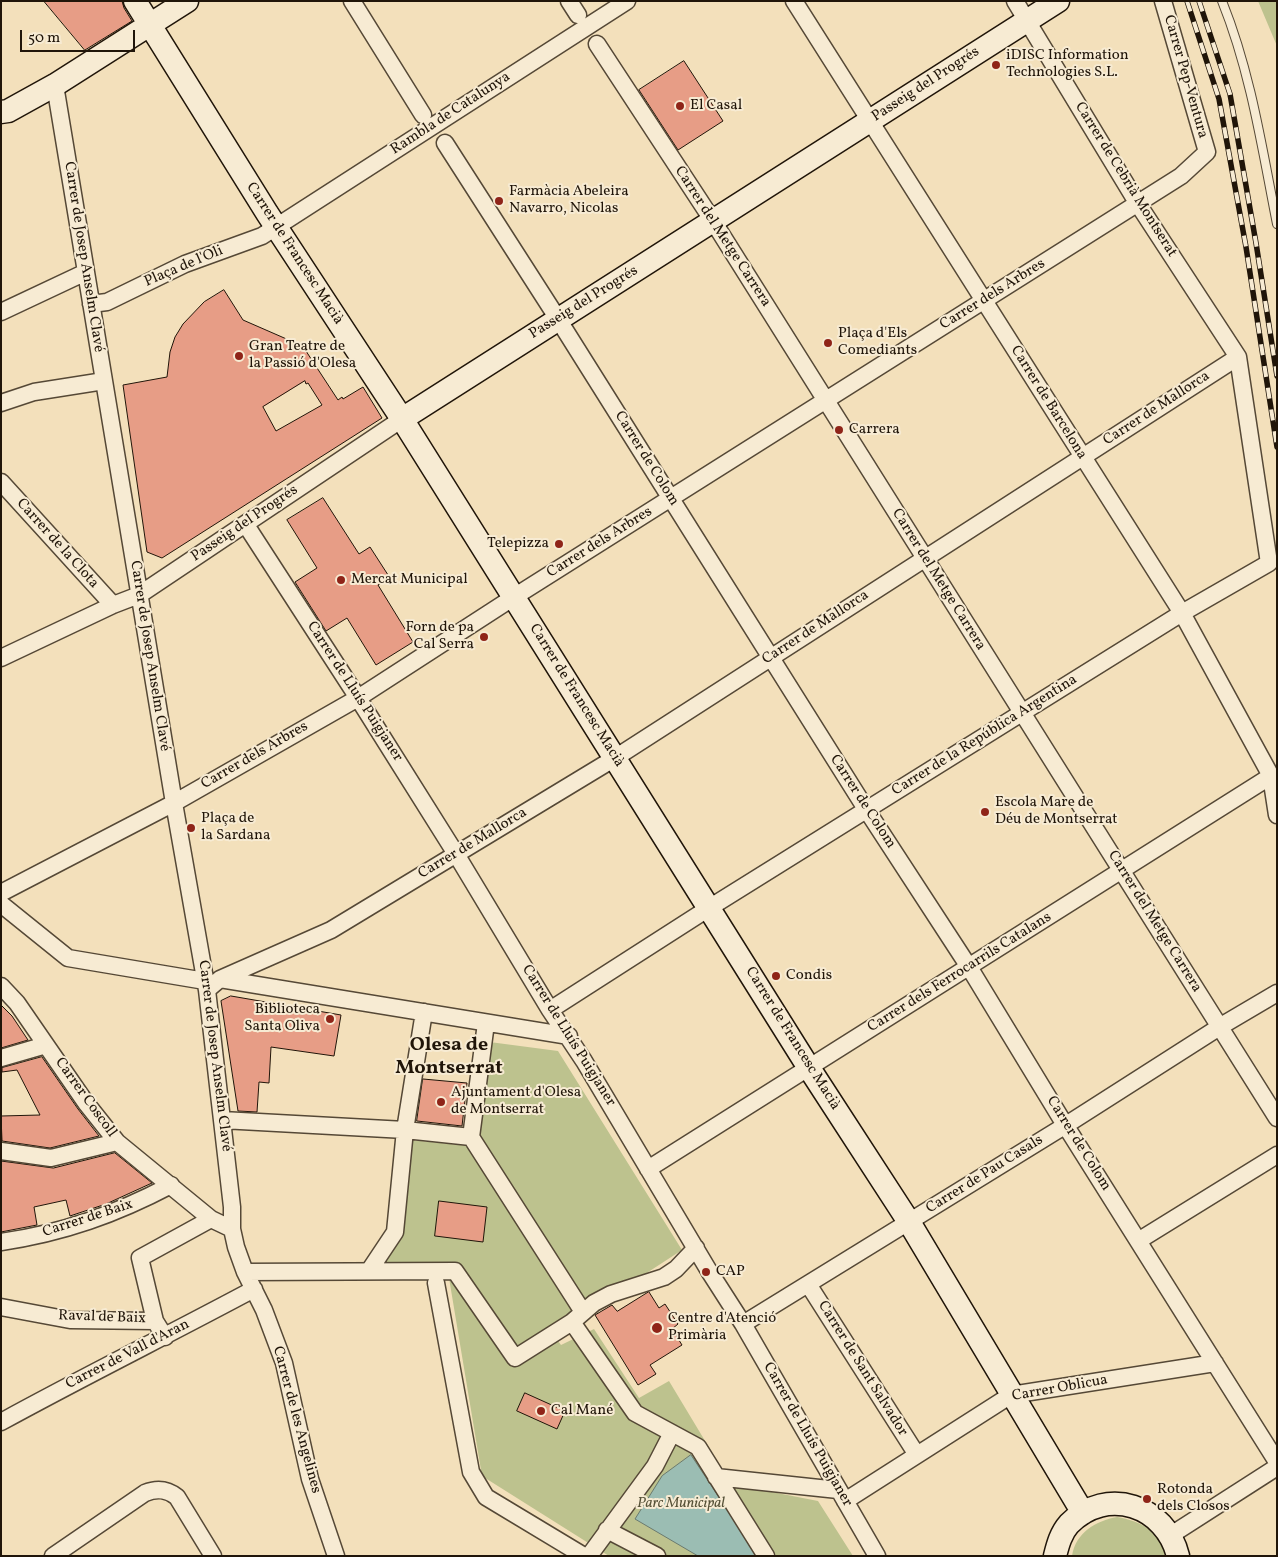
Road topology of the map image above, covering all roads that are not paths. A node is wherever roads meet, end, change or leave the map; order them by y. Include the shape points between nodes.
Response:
1 (135, 1) edge
2 (187, 1) edge
3 (352, 1) edge
4 (626, 1) edge
5 (794, 1) edge
6 (1015, 1) edge
7 (1058, 1) edge
8 (1163, 1) edge
9 (1222, 1) edge
10 (1027, 20) junction
11 (149, 25) junction
12 (597, 44) dead end
13 (55, 85) junction
14 (1, 112) edge
15 (423, 115) dead end
16 (870, 121) junction
17 (445, 143) dead end
18 (1208, 152) joint
19 (1138, 204) junction
20 (713, 221) junction
21 (1277, 224) edge
22 (275, 226) junction
23 (86, 272) junction
24 (984, 301) junction
25 (91, 304) junction
26 (1, 312) edge
27 (558, 319) junction
28 (1238, 357) junction
29 (104, 381) junction
30 (826, 401) junction
31 (1, 403) edge
32 (402, 419) junction
33 (1082, 457) junction
34 (1, 482) edge
35 (671, 498) junction
36 (246, 524) junction
37 (925, 559) junction
38 (139, 595) junction
39 (514, 597) junction
40 (113, 605) junction
41 (1182, 613) junction
42 (771, 657) junction
43 (1, 658) edge
44 (358, 698) junction
45 (1022, 713) junction
46 (615, 758) junction
47 (1271, 776) junction
48 (174, 803) junction
49 (866, 809) junction
50 (1277, 815) edge
51 (456, 854) junction
52 (1122, 871) junction
53 (2, 903) edge
54 (709, 908) junction
55 (969, 967) junction
56 (211, 983) junction
57 (1, 986) edge
58 (1277, 993) edge
59 (550, 1010) junction
60 (424, 1012) junction
61 (486, 1022) junction
62 (1221, 1026) junction
63 (569, 1036) junction
64 (46, 1045) junction
65 (1, 1058) edge
66 (809, 1068) junction
67 (1277, 1118) edge
68 (222, 1120) junction
69 (1066, 1125) junction
70 (404, 1130) junction
71 (471, 1137) junction
72 (117, 1142) junction
73 (1, 1151) edge
74 (1277, 1154) edge
75 (648, 1169) junction
76 (171, 1185) junction
77 (212, 1219) junction
78 (909, 1222) junction
79 (232, 1229) junction
80 (1138, 1241) junction
81 (1, 1242) edge
82 (696, 1248) junction
83 (369, 1271) junction
84 (245, 1272) junction
85 (436, 1283) dead end
86 (808, 1284) junction
87 (254, 1289) junction
88 (1, 1307) edge
89 (577, 1317) junction
90 (154, 1321) junction
91 (744, 1324) junction
92 (165, 1337) junction
93 (1215, 1363) junction
94 (1011, 1395) junction
95 (1, 1422) edge
96 (672, 1433) junction
97 (917, 1456) junction
98 (1277, 1462) edge
99 (1277, 1468) edge
100 (716, 1477) junction
101 (841, 1496) junction
102 (1082, 1513) junction
103 (607, 1530) junction
104 (1175, 1545) edge
105 (53, 1556) edge
106 (213, 1556) edge
107 (336, 1556) edge
108 (584, 1556) edge
109 (589, 1556) edge
110 (657, 1556) edge
111 (766, 1556) edge
112 (877, 1556) edge
113 (1054, 1556) edge

1 - 11 street, Carrer de Francesc Macià
2 - 11 street
3 - 15 street
4 - 22 street, Rambla de Catalunya
5 - 16 street, Carrer de Barcelona
6 - 10 street, Carrer de Cebrià Montserat
7 - 10 street, Passeig del Progrés
8 - 18 street, Carrer Pep-Ventura
9 - 21 lane via 1249,79
10 - 16 street, Passeig del Progrés
10 - 19 street, Carrer de Cebrià Montserat
11 - 13 street
11 - 22 street, Carrer de Francesc Macià
12 - 20 street, Carrer del Metge Carrera
13 - 14 street
13 - 23 street, Carrer de Josep Anselm Clavé
16 - 20 street, Passeig del Progrés
16 - 24 street, Carrer de Barcelona
17 - 27 street, Carrer de Colom
18 - 19 street, Carrer dels Arbres via 1181,176
19 - 24 street, Carrer dels Arbres
19 - 28 street, Carrer de Cebrià Montserat
20 - 27 street, Passeig del Progrés
20 - 30 street, Carrer del Metge Carrera
22 - 25 street, Plaça de l'Oli via 262,236 185,264 107,302
22 - 32 street, Carrer de Francesc Macià
23 - 25 street, Carrer de Josep Anselm Clavé
23 - 26 street
24 - 30 street, Carrer dels Arbres
24 - 33 street, Carrer de Barcelona
25 - 29 street, Carrer de Josep Anselm Clavé
27 - 32 street, Passeig del Progrés
27 - 35 street, Carrer de Colom
28 - 33 street, Carrer de Mallorca
28 - 41 street, Carrer de la República Argentina via 1270,563
29 - 31 street via 34,392
29 - 38 street, Carrer de Josep Anselm Clavé
30 - 35 street, Carrer dels Arbres
30 - 37 street, Carrer del Metge Carrera
32 - 36 street, Passeig del Progrés
32 - 39 street, Carrer de Francesc Macià
33 - 37 street, Carrer de Mallorca
33 - 41 street, Carrer de Barcelona
34 - 40 street, Carrer de la Clota
35 - 39 street, Carrer dels Arbres
35 - 42 street, Carrer de Colom
36 - 38 street, Passeig del Progrés
36 - 44 street, Carrer de Lluís Puigjaner
37 - 42 street, Carrer de Mallorca
37 - 45 street, Carrer del Metge Carrera
38 - 40 street, Passeig del Progrés
38 - 48 street, Carrer de Josep Anselm Clavé
39 - 44 street, Carrer dels Arbres
39 - 46 street, Carrer de Francesc Macià
40 - 43 street, Passeig del Progrés
41 - 45 street, Carrer de la República Argentina
41 - 47 street, Carrer de Barcelona
42 - 46 street, Carrer de Mallorca
42 - 49 street, Carrer de Colom
44 - 48 street, Carrer dels Arbres
44 - 51 street, Carrer de Lluís Puigjaner
45 - 49 street, Carrer de la República Argentina
45 - 52 street, Carrer del Metge Carrera
46 - 51 street, Carrer de Mallorca
46 - 54 street, Carrer de Francesc Macià
47 - 50 street, Carrer de Barcelona
47 - 52 street, Carrer dels Ferrocarrils Catalans
48 - 53 street, Carrer dels Arbres
48 - 56 street, Carrer de Josep Anselm Clavé
49 - 54 street, Carrer de la República Argentina
49 - 55 street, Carrer de Colom
51 - 56 street, Carrer de Mallorca via 331,930
51 - 59 street, Carrer de Lluís Puigjaner
52 - 55 street, Carrer dels Ferrocarrils Catalans
52 - 62 street, Carrer del Metge Carrera
53 - 56 street via 68,958
54 - 59 street, Carrer de la República Argentina
54 - 66 street, Carrer de Francesc Macià
55 - 66 street, Carrer dels Ferrocarrils Catalans
55 - 69 street, Carrer de Colom
56 - 60 street
56 - 68 street, Carrer de Josep Anselm Clavé
57 - 64 street, Carrer Coscoll
58 - 62 street, Carrer de Pau Casals
59 - 63 street, Carrer de Lluís Puigjaner
60 - 61 street
60 - 70 street
61 - 63 street
61 - 71 street
62 - 67 street, Carrer del Metge Carrera
62 - 69 street, Carrer de Pau Casals
63 - 75 street, Carrer de Lluís Puigjaner
64 - 65 street
64 - 72 street, Carrer Coscoll via 86,1104
66 - 75 street, Carrer dels Ferrocarrils Catalans
66 - 78 street, Carrer de Francesc Macià
68 - 70 street
68 - 79 street, Carrer de Josep Anselm Clavé
69 - 78 street, Carrer de Pau Casals
69 - 80 street, Carrer de Colom
70 - 71 street
70 - 83 street via 394,1232
71 - 89 street
72 - 73 street via 51,1158
72 - 76 street, Carrer Coscoll
74 - 80 street
75 - 82 street, Carrer de Lluís Puigjaner
76 - 77 street, Carrer Coscoll
76 - 81 street, Carrer de Baix via 109,1214 34,1237
77 - 79 street, Carrer Coscoll
77 - 90 street via 140,1258
78 - 86 street, Carrer de Pau Casals
78 - 94 street, Carrer de Francesc Macià
79 - 84 street, Carrer de les Angelines
80 - 93 street, Carrer de Colom
82 - 89 street via 664,1277 611,1294
82 - 91 street, Carrer de Lluís Puigjaner
83 - 84 street
83 - 89 street via 455,1271 515,1358
84 - 87 street, Carrer de les Angelines
85 - 108 street via 471,1472 486,1497
86 - 91 street, Carrer de Pau Casals
86 - 97 street, Carrer de Sant Salvador
87 - 92 street, Carrer de Vall d'Aran
87 - 107 street, Carrer de les Angelines via 284,1363 310,1479
88 - 90 street, Raval de Baix via 70,1320
89 - 96 street via 635,1413
90 - 92 street, Raval de Baix
91 - 101 street, Carrer de Lluís Puigjaner
92 - 95 street, Carrer de Vall d'Aran
93 - 94 street, Carrer Oblicua
93 - 98 street, Carrer de Colom
94 - 97 street, Carrer Oblicua
94 - 102 street, Carrer de Francesc Macià
96 - 100 street via 698,1448
96 - 103 street via 655,1466
97 - 101 street, Carrer Oblicua
99 - 104 street
100 - 101 street
100 - 111 street
101 - 112 street, Carrer de Lluís Puigjaner
102 - 104 street via 1101,1505 1121,1504 1141,1509 1158,1519
102 - 113 street via 1068,1525
103 - 109 street
103 - 110 street
105 - 106 street via 145,1494 160,1490 177,1497

